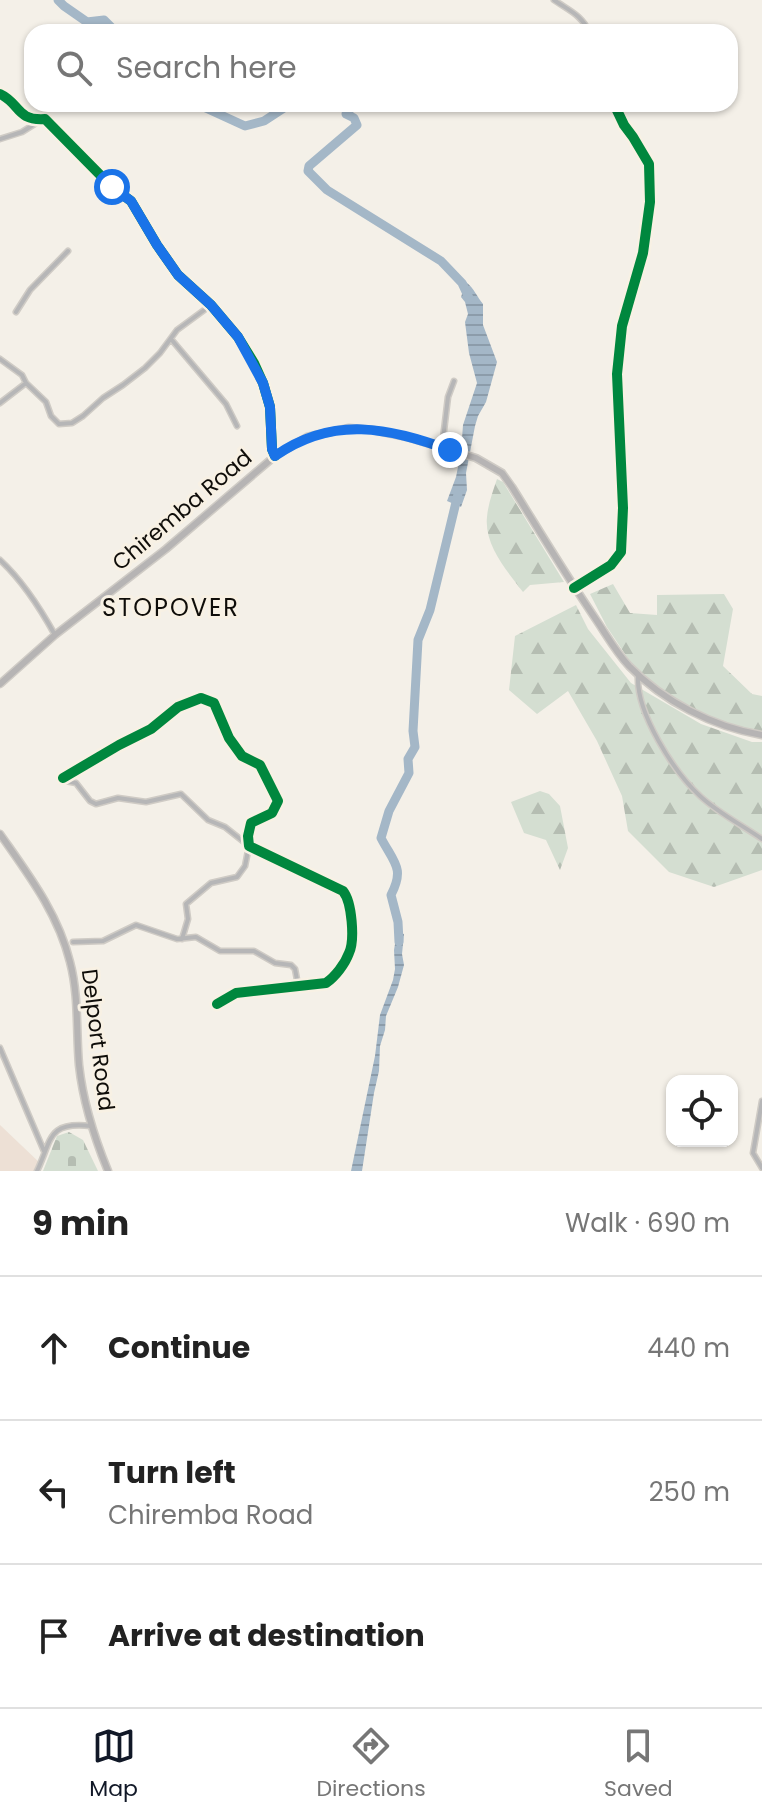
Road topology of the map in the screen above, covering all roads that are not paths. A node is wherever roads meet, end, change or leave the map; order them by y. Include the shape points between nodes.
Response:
1 (554, 0) edge
2 (586, 24) edge
3 (0, 94) edge
4 (618, 112) edge
5 (41, 120) junction
6 (0, 139) edge
7 (68, 251) dead end
8 (211, 305) junction
9 (16, 312) dead end
10 (171, 339) junction
11 (0, 359) edge
12 (454, 381) dead end
13 (26, 383) junction
14 (0, 403) edge
15 (237, 426) dead end
16 (442, 447) junction
17 (275, 456) junction
18 (0, 560) edge
19 (574, 588) junction
20 (55, 635) junction
21 (638, 675) junction
22 (0, 684) edge
23 (762, 735) edge
24 (0, 834) edge
25 (762, 839) edge
26 (249, 846) junction
27 (182, 939) junction
28 (73, 942) dead end
29 (298, 986) junction
30 (217, 1004) dead end
31 (0, 1048) edge
32 (762, 1101) edge
33 (91, 1126) junction
34 (44, 1151) junction
35 (762, 1168) edge
36 (37, 1171) edge
37 (108, 1171) edge

1 - 2 street
3 - 5 street via 10,98 17,111
4 - 19 street via 649,164 650,202 643,253 622,326 617,374 621,552 611,565
5 - 6 street
5 - 8 street via 131,201 178,275
7 - 9 street
8 - 10 street
8 - 17 street via 238,337 263,383
10 - 13 street via 145,368 72,423 59,424
10 - 15 street via 226,404
11 - 13 street
12 - 16 street
13 - 14 street
16 - 17 main road, Chiremba Road via 349,428 307,437
16 - 19 main road, Chiremba Road via 491,465 506,477
17 - 20 main road, Chiremba Road
18 - 20 street via 40,607
19 - 21 main road, Chiremba Road
20 - 22 main road, Chiremba Road
21 - 23 main road, Chiremba Road via 691,711
21 - 25 street via 650,724 676,770 701,798
24 - 33 main road, Delport Road via 38,888 66,948
26 - 26 street via 208,820 181,794 96,804 76,783 63,778 201,698 214,703 229,738 242,756 260,765 278,801 272,813 251,823
26 - 27 street via 237,877 211,883 186,904
26 - 29 street via 349,898 350,952 333,979
27 - 28 street via 136,925 103,941
27 - 29 street via 196,937 220,951 254,951 291,965
29 - 30 street via 236,993
31 - 34 street
32 - 35 street via 753,1153
33 - 34 street via 59,1128
33 - 37 main road, Delport Road
34 - 36 street

